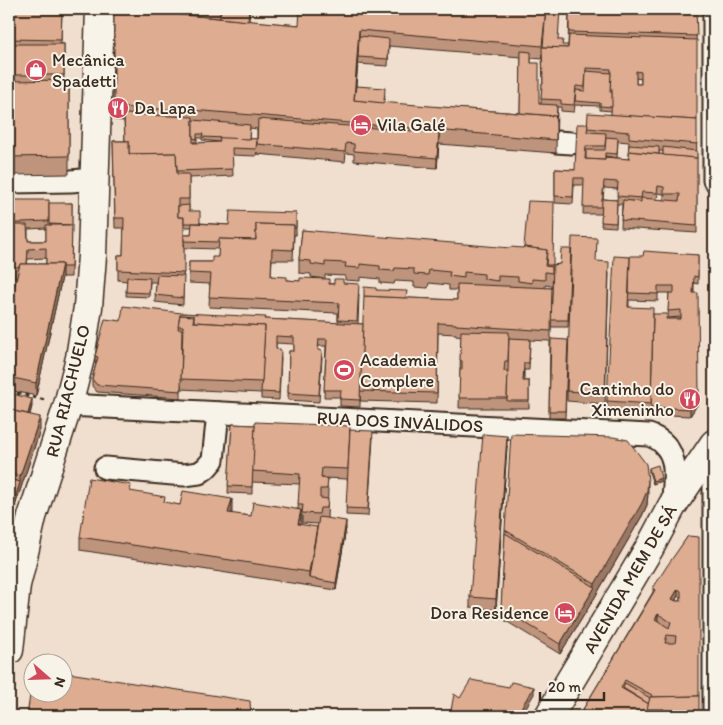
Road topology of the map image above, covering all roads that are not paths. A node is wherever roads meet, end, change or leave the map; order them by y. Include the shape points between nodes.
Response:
1 (100, 9) edge
2 (714, 9) edge
3 (94, 179) junction
4 (714, 180) edge
5 (9, 182) edge
6 (68, 406) junction
7 (218, 414) junction
8 (714, 444) edge
9 (105, 468) dead end
10 (714, 484) edge
11 (672, 506) junction
12 (9, 641) edge
13 (548, 716) edge
14 (714, 716) edge

1 - 3 main road, RUA RIACHUELO via 105,109
2 - 4 street
3 - 5 street
3 - 6 main road, RUA RIACHUELO via 88,307
6 - 7 street, RUA DOS INVÁLIDOS
6 - 12 main road, RUA RIACHUELO via 32,517 16,585
7 - 9 street via 213,460 199,473 184,475
7 - 11 street, RUA DOS INVÁLIDOS via 649,435 665,444 672,456 675,478
8 - 11 main road, AVENIDA MEM DE SÁ
10 - 14 street
11 - 13 main road, AVENIDA MEM DE SÁ

